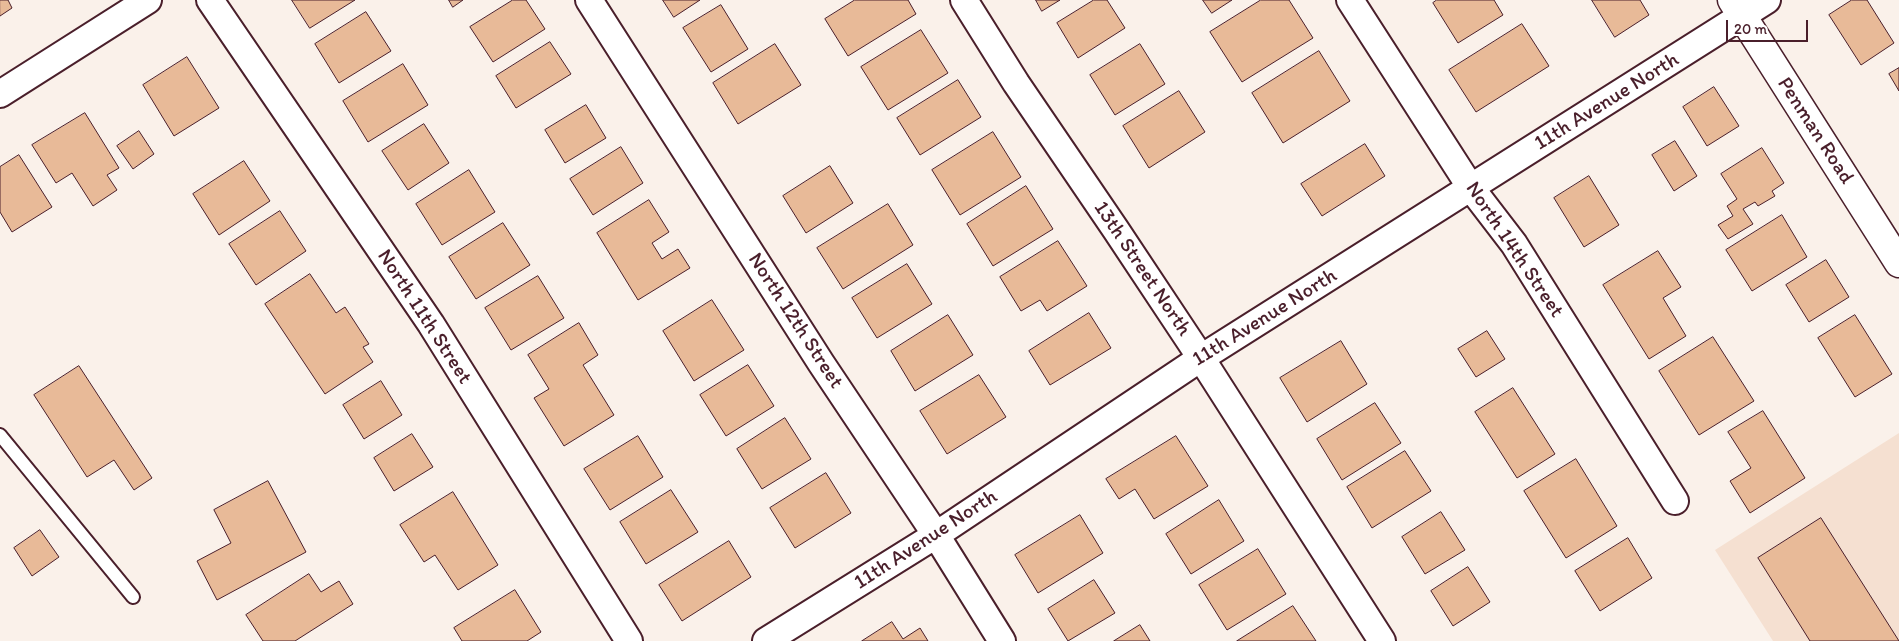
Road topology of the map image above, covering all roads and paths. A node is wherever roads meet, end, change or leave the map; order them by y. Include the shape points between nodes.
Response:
1 (148, 0) edge
2 (210, 0) edge
3 (589, 0) edge
4 (964, 0) edge
5 (1350, 0) edge
6 (1767, 0) edge
7 (1737, 8) edge
8 (0, 94) edge
9 (1471, 188) junction
10 (1899, 263) edge
11 (1201, 358) junction
12 (0, 435) edge
13 (1675, 502) dead end
14 (936, 535) junction
15 (132, 597) dead end
16 (629, 641) edge
17 (766, 641) edge
18 (1002, 641) edge
19 (1382, 641) edge

1 - 8 street
2 - 16 street, North 11th Street via 431,324
3 - 14 street, North 12th Street
4 - 11 street, 13th Street North
5 - 9 street, North 14th Street
6 - 7 street, 11th Avenue North
7 - 9 street, 11th Avenue North
7 - 10 street, Penman Road
9 - 11 street, 11th Avenue North
9 - 13 street, North 14th Street via 1514,244
11 - 14 street, 11th Avenue North
11 - 19 street, 13th Street North
12 - 15 lane
14 - 17 street, 11th Avenue North
14 - 18 street, North 12th Street

